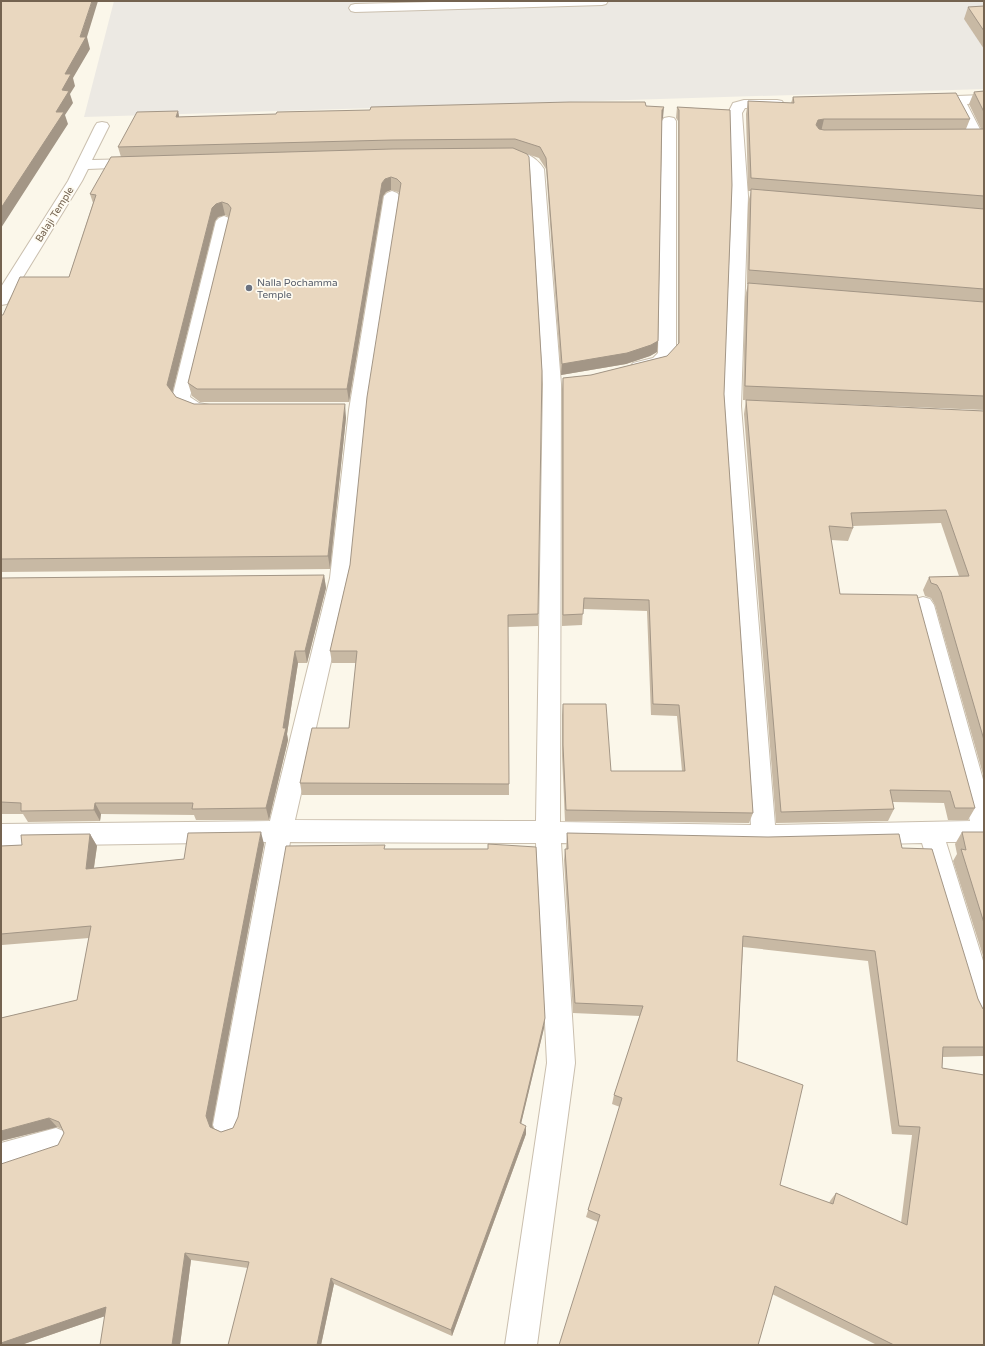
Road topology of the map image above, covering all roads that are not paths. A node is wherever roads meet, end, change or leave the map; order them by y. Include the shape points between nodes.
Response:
1 (602, 1) edge
2 (576, 2) edge
3 (355, 8) dead end
4 (984, 99) edge
5 (958, 100) junction
6 (910, 101) edge
7 (791, 103) edge
8 (669, 121) dead end
9 (102, 126) dead end
10 (946, 137) edge
11 (981, 137) edge
12 (485, 155) edge
13 (149, 163) edge
14 (84, 165) junction
15 (392, 196) edge
16 (224, 221) edge
17 (1, 300) edge
18 (625, 371) edge
19 (228, 410) edge
20 (923, 605) dead end
21 (984, 826) edge
22 (280, 831) junction
23 (984, 831) edge
24 (548, 832) junction
25 (931, 832) junction
26 (1, 835) edge
27 (764, 836) junction
28 (984, 1008) edge
29 (227, 1125) dead end
30 (56, 1142) edge
31 (1, 1158) edge
32 (521, 1345) edge

1 - 2 street
2 - 3 street
4 - 5 street
5 - 6 street
5 - 11 street
7 - 27 street via 744,104 736,109 748,197 740,406
8 - 18 street via 667,355 659,362
9 - 14 street, Balaji Temple
10 - 11 street
12 - 24 street via 515,155 534,162 537,169 558,383
13 - 14 street
14 - 17 street, Balaji Temple
15 - 22 street via 350,410 332,578
16 - 19 street via 181,398 187,406 197,410
20 - 21 street
22 - 24 street
22 - 26 street
22 - 29 street
23 - 25 street
24 - 27 street
24 - 32 street via 562,1063
25 - 27 street
25 - 28 street
30 - 31 street

